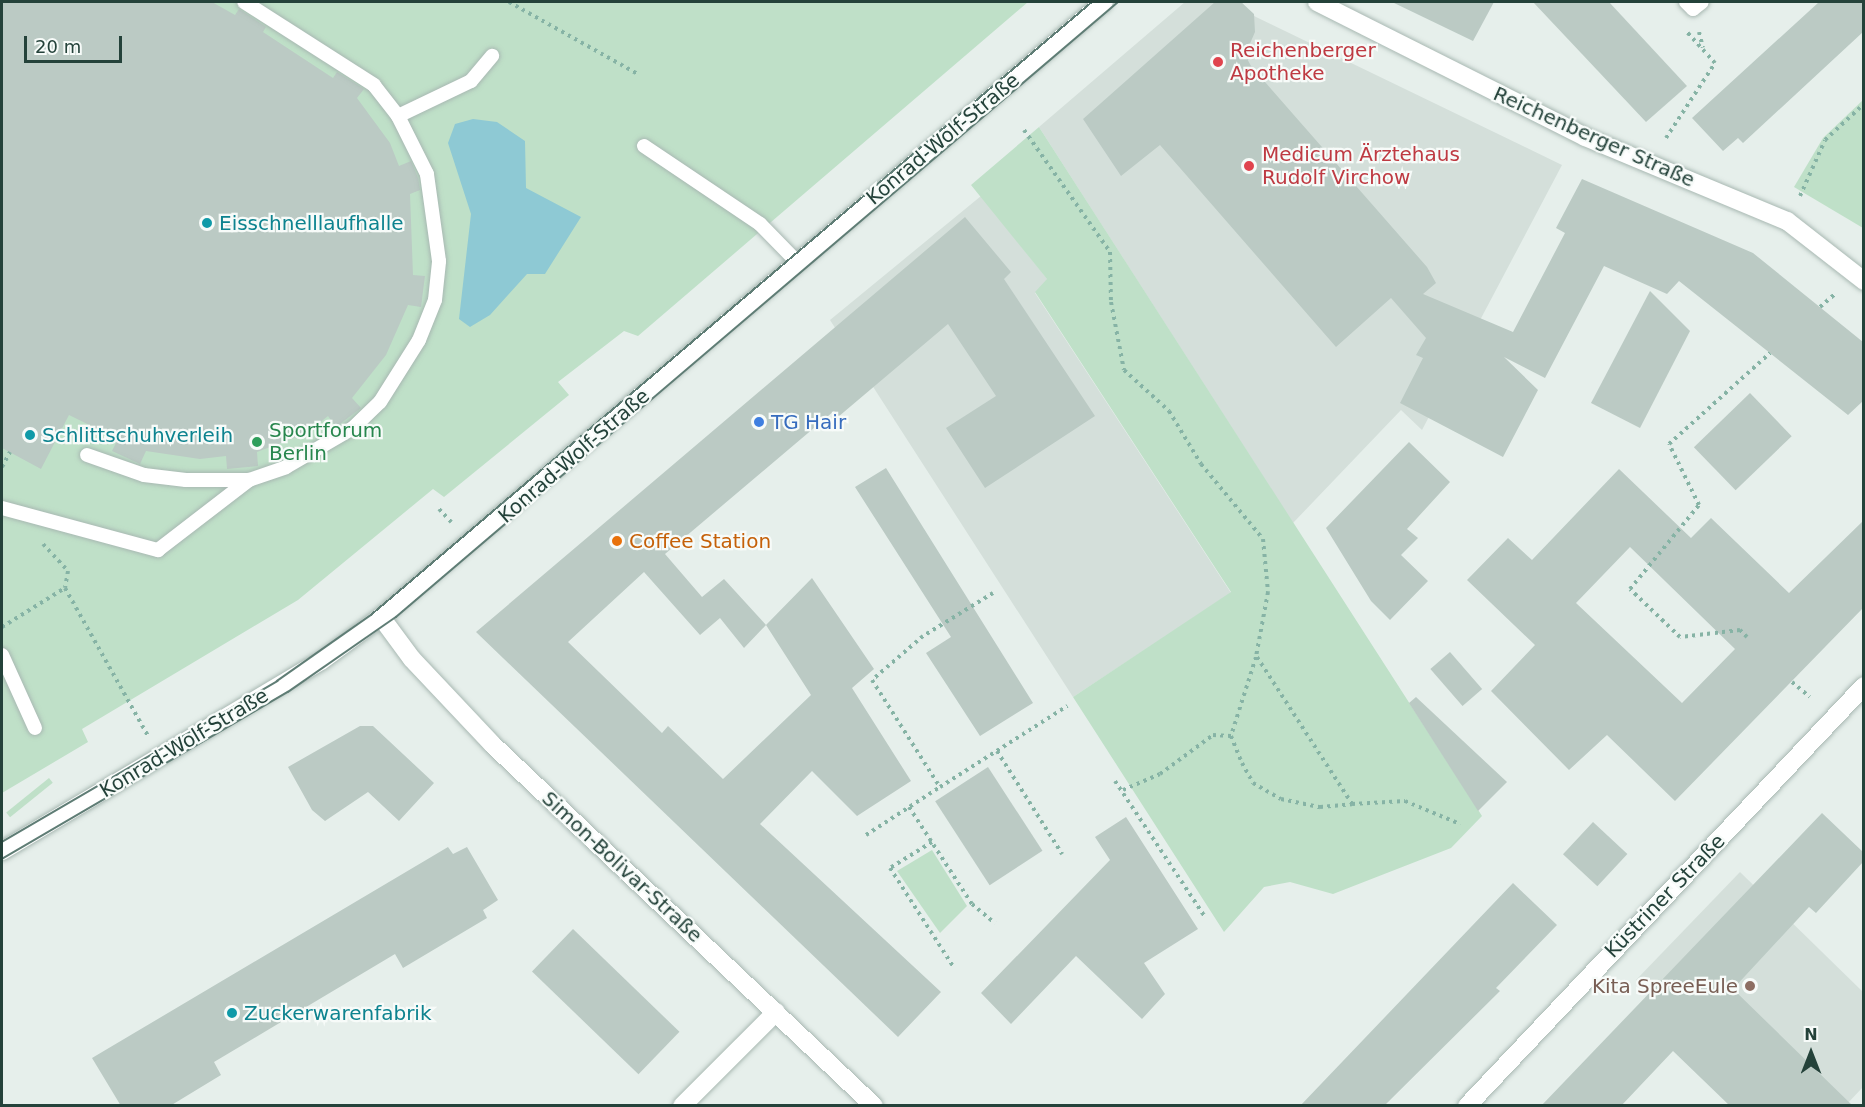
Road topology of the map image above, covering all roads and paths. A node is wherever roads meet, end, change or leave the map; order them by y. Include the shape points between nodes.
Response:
1 (244, 2) edge
2 (509, 2) edge
3 (1104, 2) edge
4 (1317, 2) edge
5 (1708, 55) dead end
6 (492, 56) dead end
7 (638, 74) dead end
8 (1863, 104) edge
9 (398, 116) junction
10 (1024, 130) dead end
11 (1666, 138) dead end
12 (644, 146) dead end
13 (1800, 196) dead end
14 (798, 263) junction
15 (1863, 281) edge
16 (1835, 294) dead end
17 (1820, 307) dead end
18 (1770, 353) dead end
19 (10, 452) dead end
20 (87, 454) dead end
21 (2, 467) edge
22 (249, 480) junction
23 (2, 508) edge
24 (439, 509) dead end
25 (18, 516) junction
26 (451, 522) dead end
27 (65, 588) junction
28 (993, 593) dead end
29 (381, 617) junction
30 (2, 627) edge
31 (1747, 637) dead end
32 (2, 655) edge
33 (1256, 657) junction
34 (1792, 682) dead end
35 (1863, 686) edge
36 (1810, 697) dead end
37 (1067, 706) dead end
38 (35, 728) dead end
39 (1231, 736) junction
40 (997, 751) junction
41 (160, 758) junction
42 (1115, 781) dead end
43 (940, 787) junction
44 (1123, 790) junction
45 (1352, 804) junction
46 (909, 807) junction
47 (1460, 824) dead end
48 (866, 835) dead end
49 (932, 842) junction
50 (2, 851) edge
51 (1062, 854) dead end
52 (1205, 917) dead end
53 (995, 923) dead end
54 (953, 966) dead end
55 (776, 1012) junction
56 (682, 1106) edge
57 (874, 1106) edge
58 (1467, 1106) edge

1 - 9 lane via 374,85
2 - 7 path
3 - 14 street, Konrad-Wolf-Straße
4 - 15 street, Reichenberger Straße via 1585,137 1788,221
5 - 11 path via 1715,63
6 - 9 lane via 471,81
8 - 13 path via 1826,140
9 - 22 lane via 427,174 439,261 435,300 419,340 380,402 353,428 321,450
10 - 33 path via 1110,252 1111,302 1124,370 1168,411 1201,464 1263,539 1270,576
12 - 14 lane via 760,224
14 - 29 street, Konrad-Wolf-Straße
16 - 17 path
18 - 31 path via 1669,444 1699,505 1630,590 1680,637 1740,630
19 - 21 path
20 - 22 lane via 144,475
22 - 25 lane via 158,550
23 - 25 lane
24 - 26 path
25 - 27 path via 68,571
27 - 30 path
27 - 41 path
28 - 43 path via 923,636 872,680
29 - 41 street, Konrad-Wolf-Straße via 321,661
29 - 55 street, Simon-Bolivar-Straße via 416,664 492,744
32 - 38 lane
33 - 39 path
33 - 45 path
34 - 36 path
35 - 58 street, Küstriner Straße
37 - 40 path
39 - 44 path via 1213,735 1160,774
39 - 45 path via 1253,783 1281,799 1310,805
40 - 43 path
40 - 51 path
41 - 50 street, Konrad-Wolf-Straße
42 - 44 path
43 - 46 path
44 - 52 path
45 - 47 path via 1405,801
46 - 48 path
46 - 49 path
49 - 53 path via 972,904
49 - 54 path via 890,868
55 - 56 street
55 - 57 street, Simon-Bolivar-Straße

